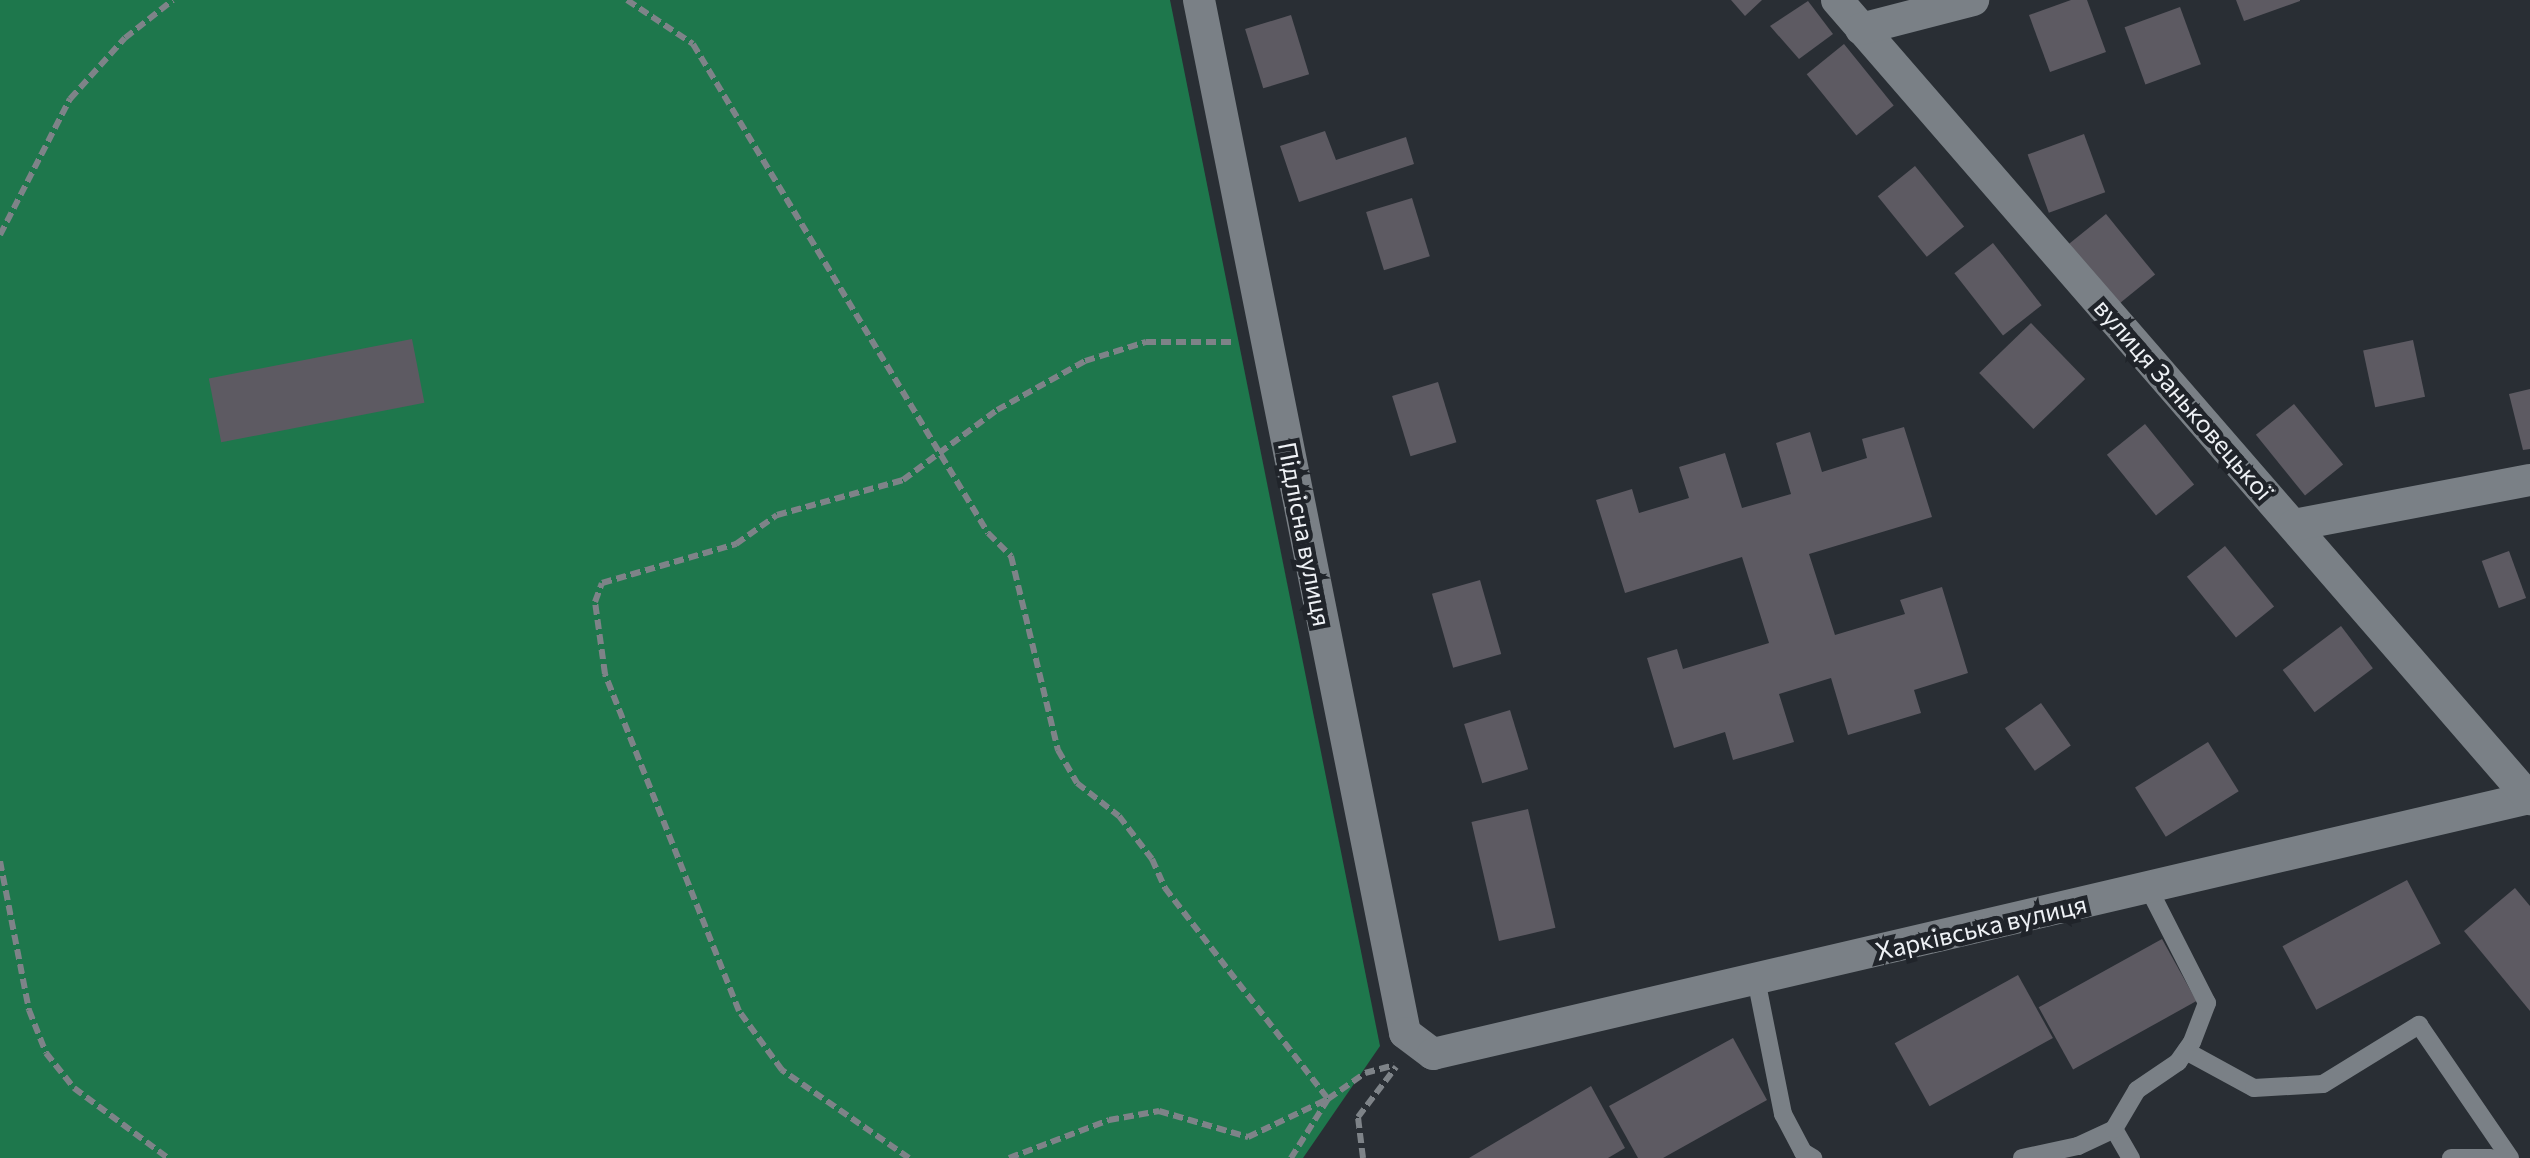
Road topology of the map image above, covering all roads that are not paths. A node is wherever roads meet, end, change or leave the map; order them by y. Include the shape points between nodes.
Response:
1 (1200, 0) edge
2 (1837, 0) edge
3 (1973, 0) edge
4 (1861, 29) junction
5 (2530, 480) edge
6 (2294, 525) junction
7 (2530, 799) edge
8 (2148, 888) junction
9 (1756, 979) junction
10 (2186, 1051) junction
11 (1432, 1054) joint
12 (2114, 1129) junction
13 (1813, 1158) edge
14 (2022, 1158) edge
15 (2131, 1158) edge
16 (2451, 1158) edge
17 (2491, 1158) edge
18 (2510, 1158) edge

1 - 11 street, Підлісна вулиця via 1405,1033
2 - 4 street, вулиця Заньковецької
3 - 4 street
4 - 6 street, вулиця Заньковецької
5 - 6 street
6 - 7 street, вулиця Заньковецької
7 - 8 street, Харківська вулиця
8 - 9 street, Харківська вулиця
8 - 10 lane via 2206,1003
9 - 11 street, Харківська вулиця
9 - 13 lane via 1784,1114 1803,1152
10 - 12 lane via 2137,1090
10 - 18 lane via 2254,1088 2324,1084 2419,1025
12 - 14 lane via 2078,1146
12 - 15 lane
16 - 17 lane

